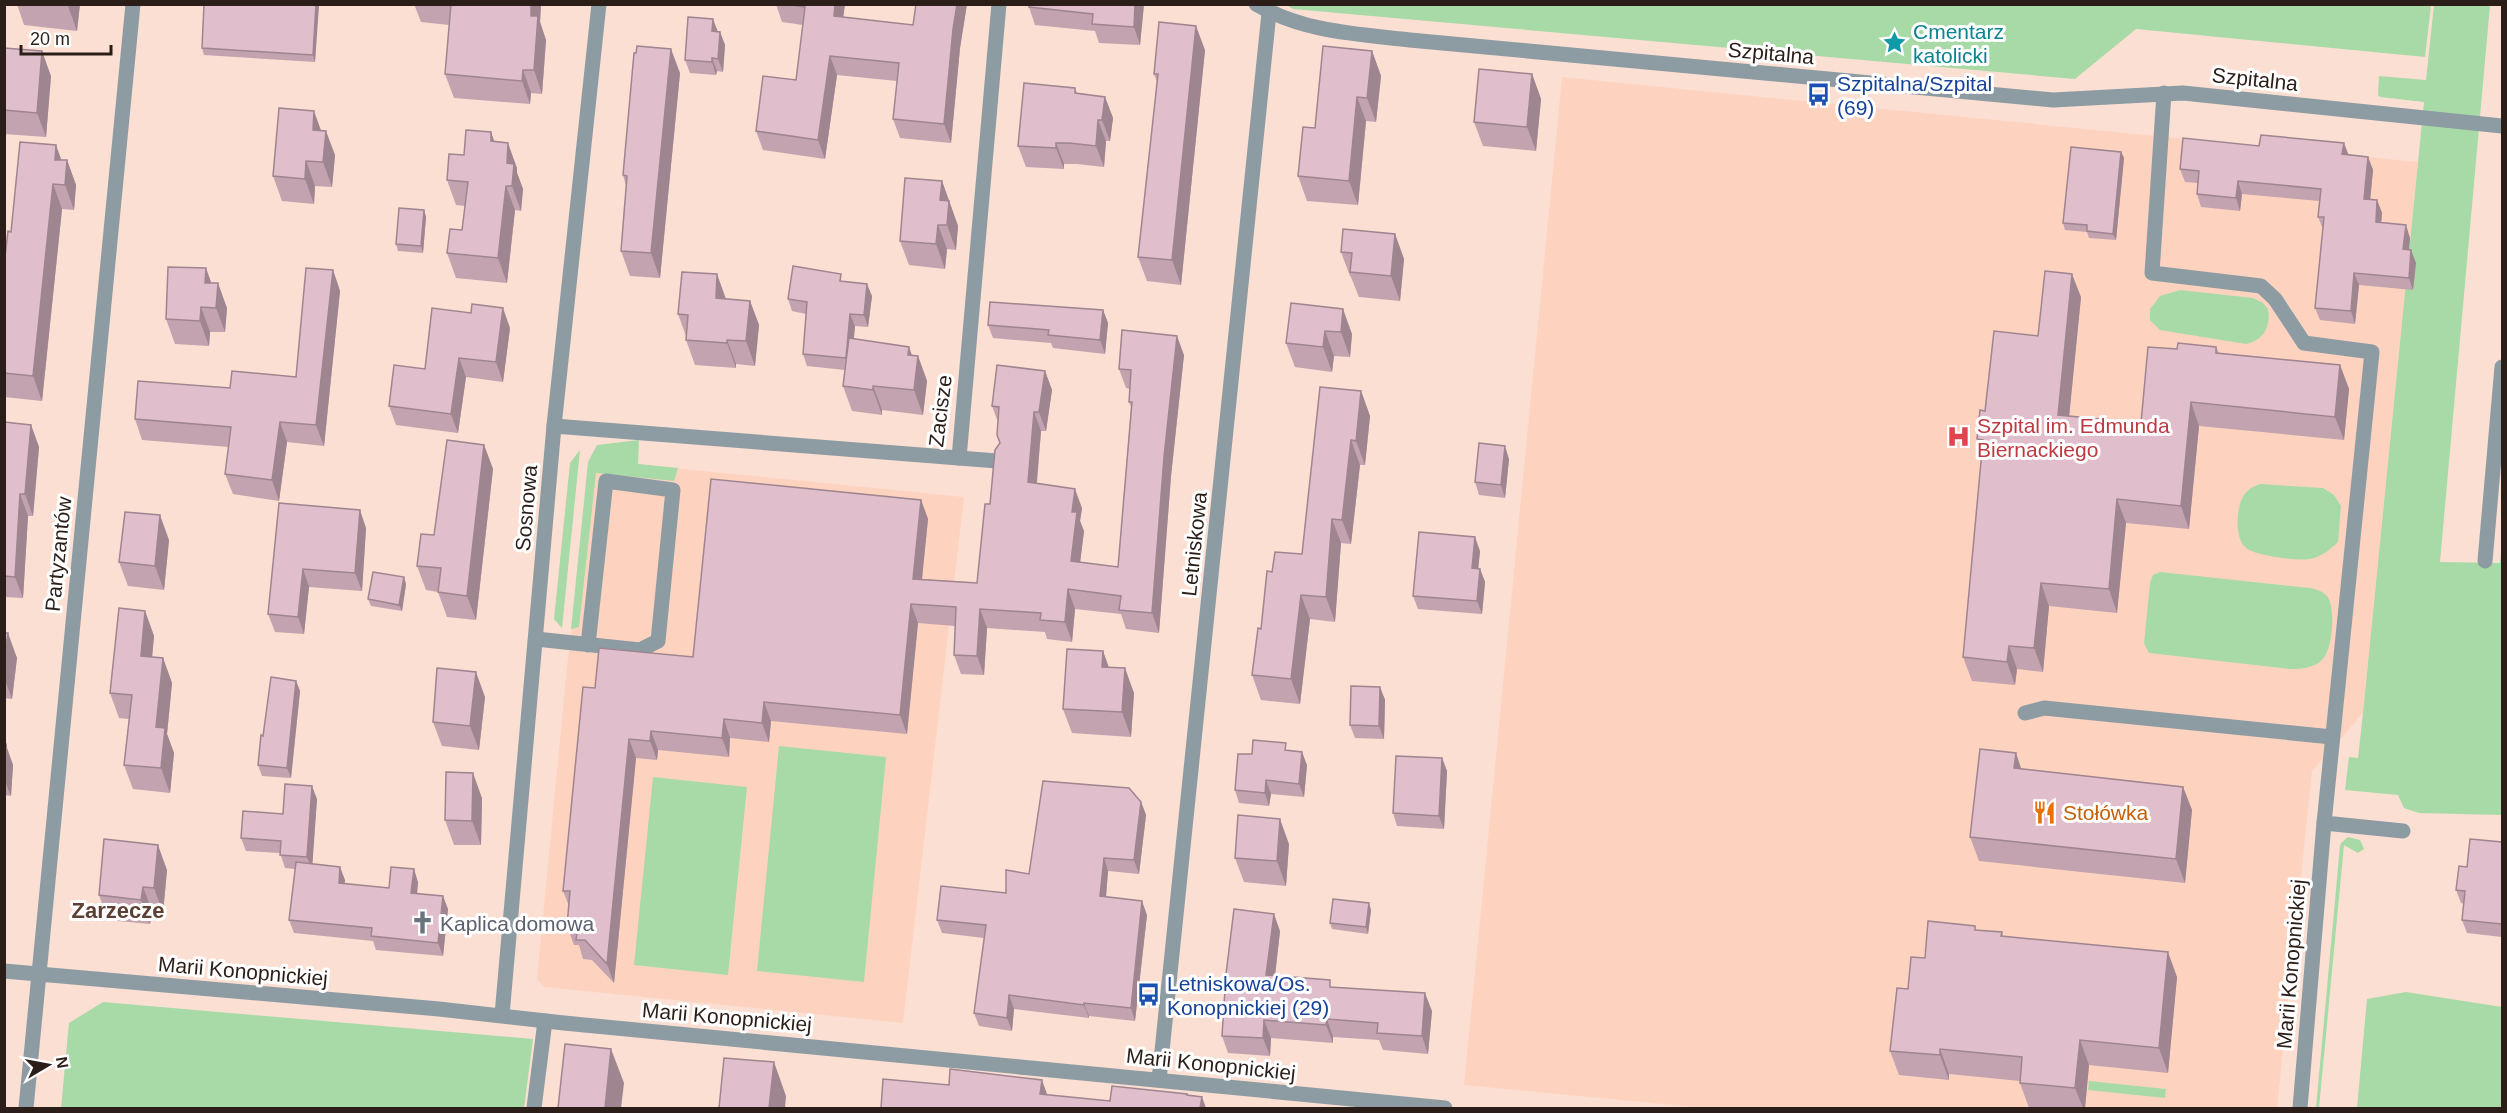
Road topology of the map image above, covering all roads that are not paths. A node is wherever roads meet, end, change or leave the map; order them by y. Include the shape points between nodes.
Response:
1 (133, 4) edge
2 (599, 4) edge
3 (999, 4) edge
4 (1262, 9) edge
5 (2164, 93) junction
6 (2502, 126) edge
7 (2502, 367) edge
8 (554, 426) junction
9 (959, 458) junction
10 (997, 461) edge
11 (2485, 561) dead end
12 (536, 639) junction
13 (588, 645) junction
14 (2025, 713) dead end
15 (2332, 737) junction
16 (2324, 823) junction
17 (2403, 831) dead end
18 (4, 971) edge
19 (39, 974) junction
20 (502, 1015) junction
21 (545, 1021) junction
22 (1159, 1080) junction
23 (1373, 1105) edge
24 (26, 1108) edge
25 (534, 1108) edge
26 (1445, 1108) edge
27 (2300, 1108) edge

1 - 19 street, Partyzantów
2 - 8 street, Sosnowa
3 - 9 street, Zacisze
4 - 5 street, Szpitalna via 1312,28 1358,35 2031,98 2078,100
4 - 22 street, Letniskowa
5 - 6 street, Szpitalna
5 - 15 street, Marii Konopnickiej via 2152,273 2261,286 2275,299 2304,343 2372,352
7 - 11 street
8 - 9 street, Zacisze
8 - 12 street, Sosnowa
9 - 10 street
12 - 13 street
12 - 20 street, Sosnowa
13 - 13 street via 640,650 658,641 673,490 606,481
14 - 15 street via 2044,708
15 - 16 street, Marii Konopnickiej
16 - 17 street
16 - 27 street, Marii Konopnickiej
18 - 19 street, Marii Konopnickiej
19 - 20 street, Marii Konopnickiej
19 - 24 street, Partyzantów
20 - 21 street, Marii Konopnickiej
21 - 22 street, Marii Konopnickiej
21 - 25 street
22 - 23 street, Marii Konopnickiej
23 - 26 street, Marii Konopnickiej

